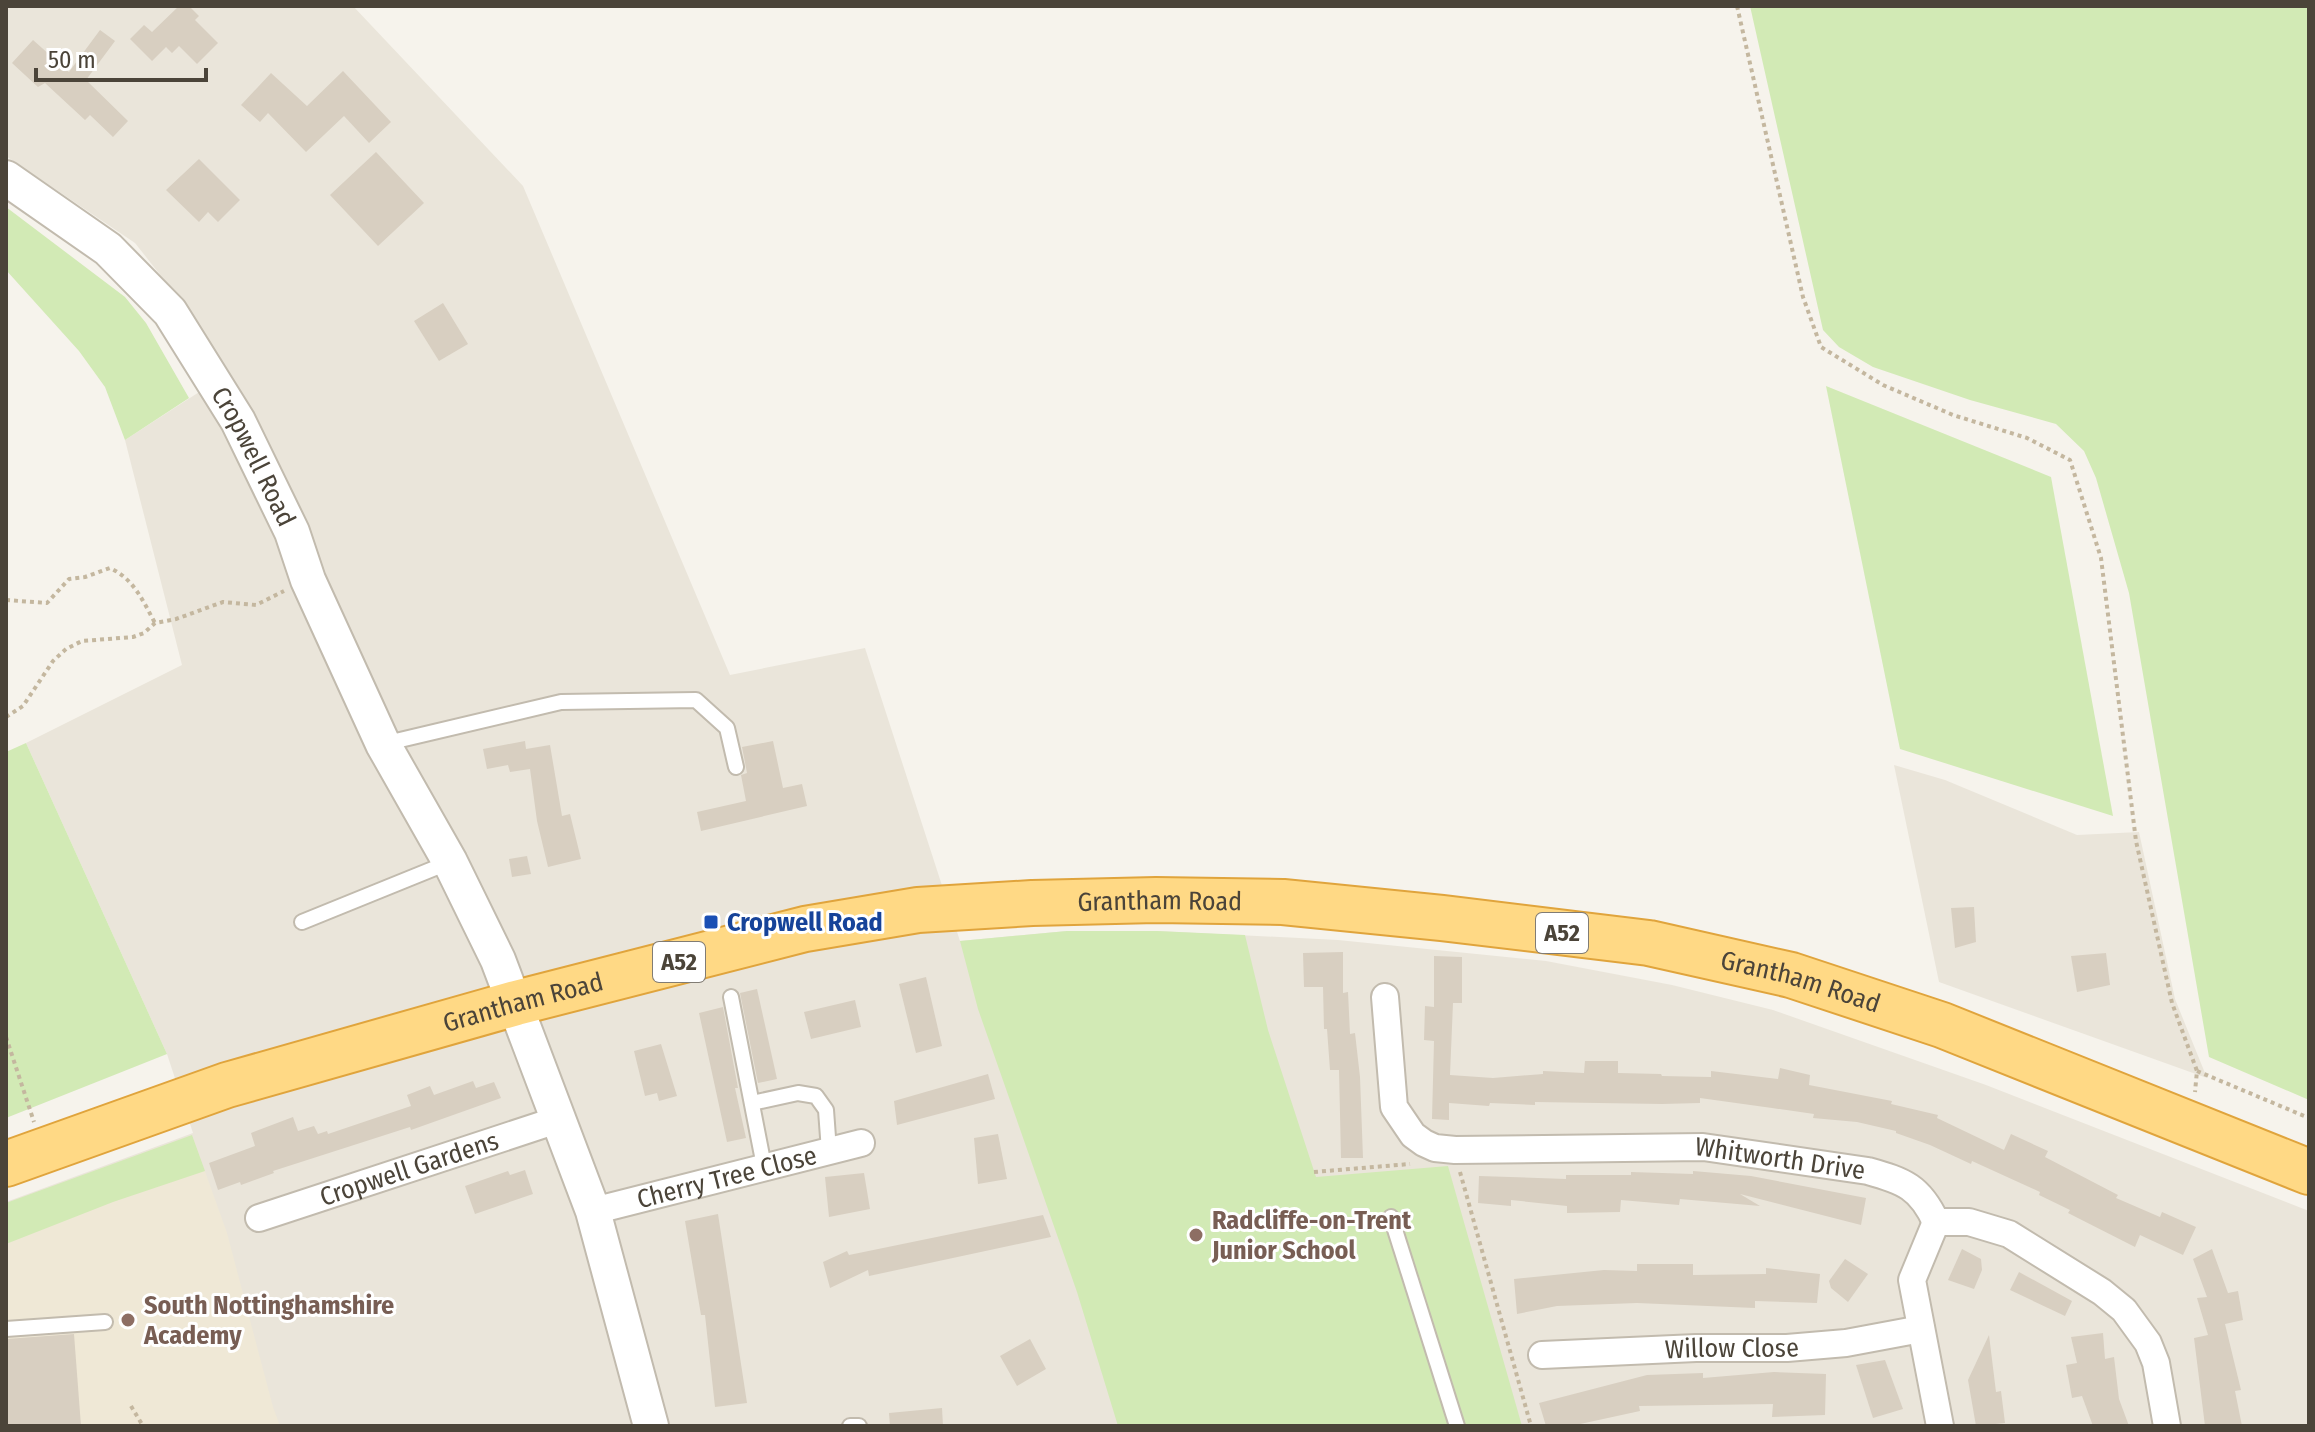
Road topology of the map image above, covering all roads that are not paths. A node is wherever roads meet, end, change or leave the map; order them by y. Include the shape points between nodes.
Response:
1 (6, 178) edge
2 (383, 744) junction
3 (736, 767) dead end
4 (450, 862) junction
5 (302, 922) dead end
6 (731, 997) dead end
7 (1385, 997) dead end
8 (516, 1003) junction
9 (752, 1103) junction
10 (560, 1119) junction
11 (861, 1143) dead end
12 (829, 1151) junction
13 (25, 1157) edge
14 (764, 1166) junction
15 (2309, 1172) edge
16 (593, 1211) junction
17 (1391, 1217) dead end
18 (259, 1218) dead end
19 (1936, 1222) junction
20 (105, 1322) dead end
21 (6, 1329) edge
22 (1921, 1329) junction
23 (1542, 1355) dead end
24 (651, 1426) edge
25 (850, 1426) edge
26 (859, 1426) edge
27 (1457, 1426) edge
28 (1940, 1426) edge
29 (2167, 1426) edge

1 - 2 street, Cropwell Road via 108,249 170,312 238,421
2 - 3 lane via 561,702 696,700 727,728
2 - 4 street, Cropwell Road
4 - 5 lane
4 - 8 street, Cropwell Road
6 - 9 lane
7 - 19 street, Whitworth Drive via 1394,1107 1413,1135 1435,1148 1456,1155 1703,1147 1746,1152 1893,1178 1919,1192
8 - 10 street, Cropwell Road
8 - 13 highway, Grantham Road / A52 via 227,1085
8 - 15 highway, Grantham Road / A52 via 805,929 918,910 1047,902 1283,902 1649,943 1791,975 1942,1025
9 - 12 lane via 798,1093 816,1096 826,1110
9 - 14 lane
10 - 16 street, Cropwell Road
10 - 18 street, Cropwell Gardens
11 - 12 street, Cherry Tree Close
12 - 14 street, Cherry Tree Close
14 - 16 street, Cherry Tree Close
16 - 24 street, Cropwell Road
17 - 27 lane
19 - 22 street via 1912,1280
19 - 29 street via 1969,1222 2009,1234 2124,1310 2156,1363
20 - 21 lane
22 - 23 street, Willow Close via 1787,1348
22 - 28 street
25 - 26 lane

